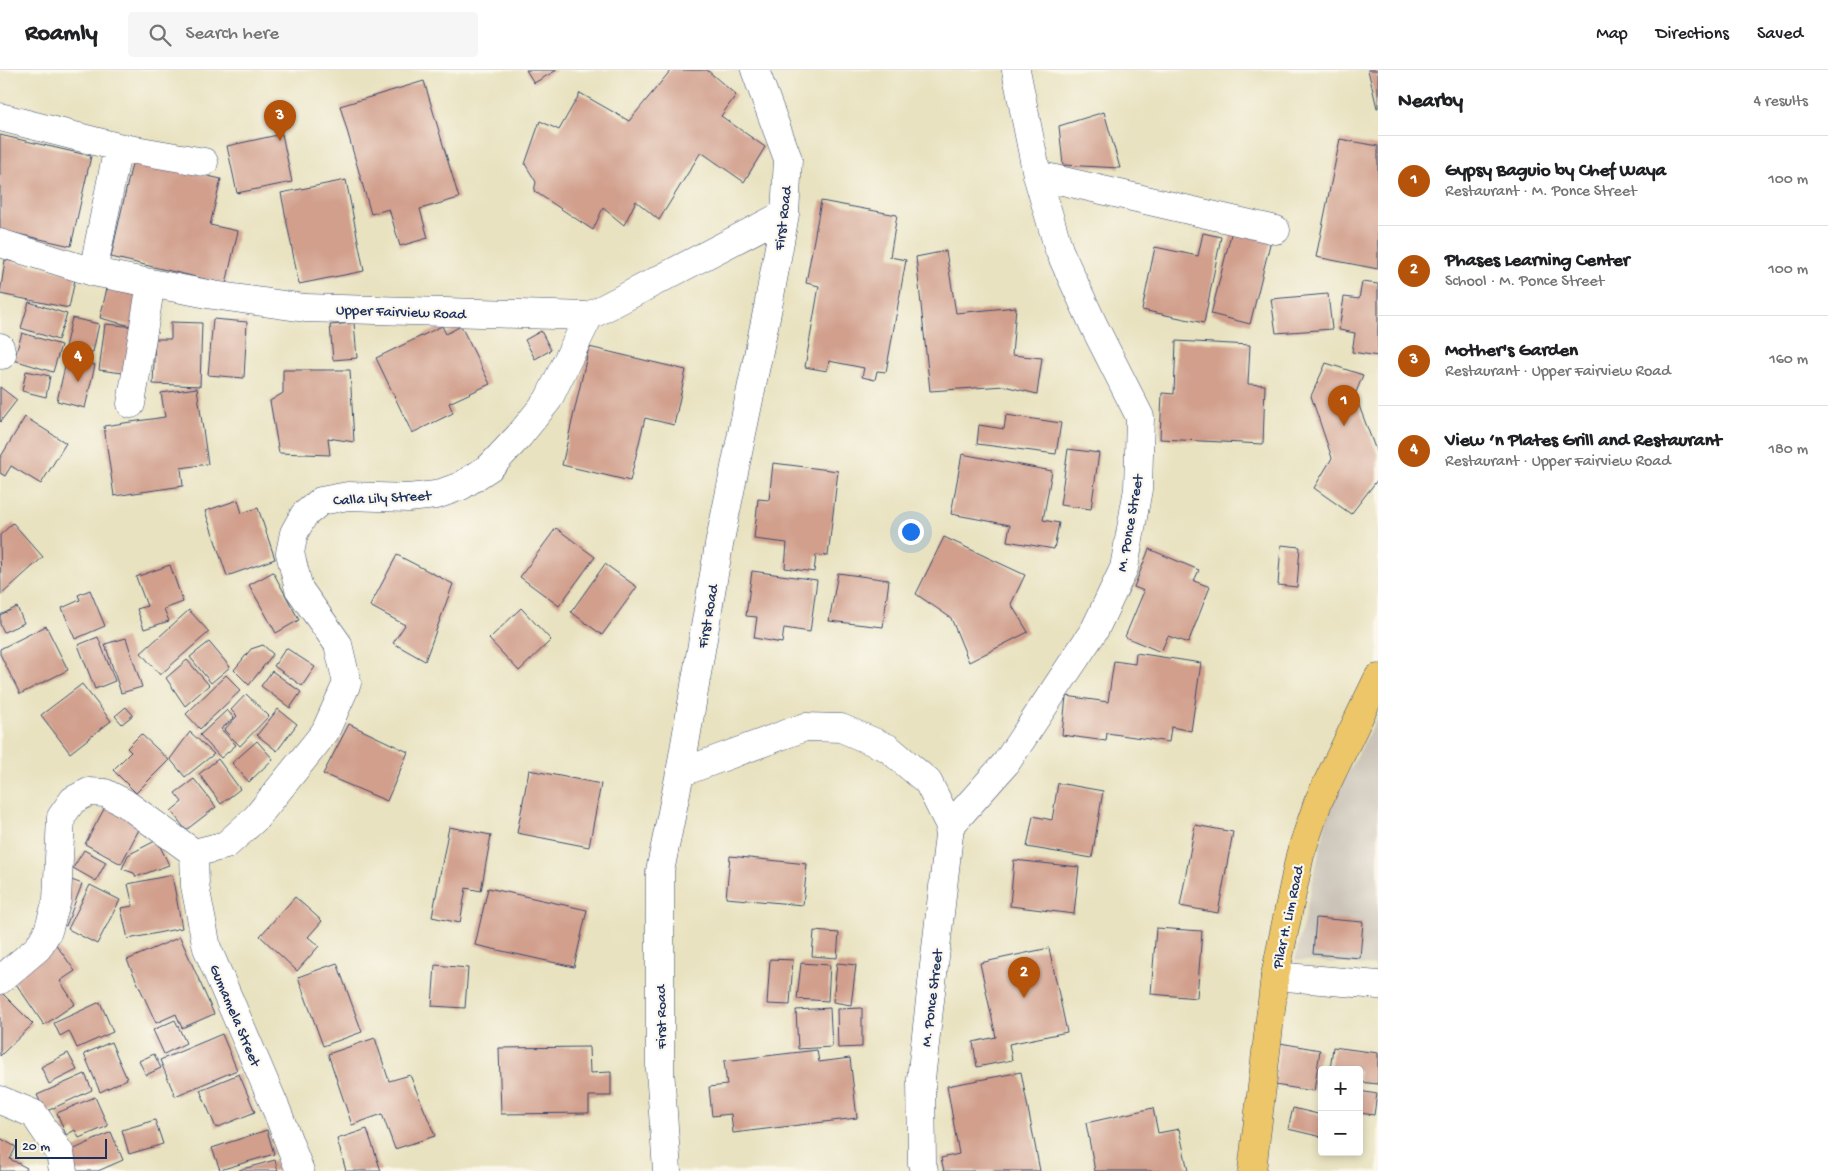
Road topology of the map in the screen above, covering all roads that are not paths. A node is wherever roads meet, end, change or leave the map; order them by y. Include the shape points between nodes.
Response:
1 (755, 70) edge
2 (1016, 70) edge
3 (0, 117) edge
4 (118, 147) junction
5 (204, 162) dead end
6 (1037, 175) junction
7 (785, 214) junction
8 (1276, 230) dead end
9 (0, 243) edge
10 (93, 272) junction
11 (151, 283) junction
12 (588, 316) junction
13 (131, 404) dead end
14 (1378, 678) edge
15 (680, 773) junction
16 (950, 826) junction
17 (194, 853) junction
18 (1275, 976) junction
19 (0, 980) edge
20 (1378, 985) edge
21 (0, 1100) edge
22 (63, 1171) edge
23 (300, 1171) edge
24 (667, 1171) edge
25 (924, 1171) edge
26 (1252, 1171) edge

1 - 7 street, First Road via 788,159
2 - 6 street, M. Ponce Street
3 - 4 street
4 - 5 street
4 - 10 street
6 - 8 street
6 - 16 street, M. Ponce Street via 1059,250 1140,417 1138,489 1124,568 1095,629 1006,764
7 - 12 street, Upper Fairview Road
7 - 15 street, First Road via 719,545
9 - 10 street, Upper Fairview Road
10 - 11 street, Upper Fairview Road
11 - 12 street, Upper Fairview Road via 304,308
11 - 13 street
12 - 17 street, Calla Lily Street via 548,400 490,466 461,486 436,494 408,498 348,496 321,501 304,515 294,533 290,553 298,589 338,644 347,683 324,732 256,818 226,845
14 - 18 main road, Pilar H. Lim Road via 1318,802 1300,855
15 - 16 street via 805,727 841,728 888,748 928,782
15 - 24 street, First Road via 660,871 660,1069
16 - 25 street, M. Ponce Street via 921,1079
17 - 19 street via 125,803 104,793 89,792 73,800 61,817 57,900 48,931 38,948
17 - 23 street, Gumamela Street via 195,886 207,948
18 - 20 street
18 - 26 main road, Pilar H. Lim Road
21 - 22 street via 34,1114 60,1153

